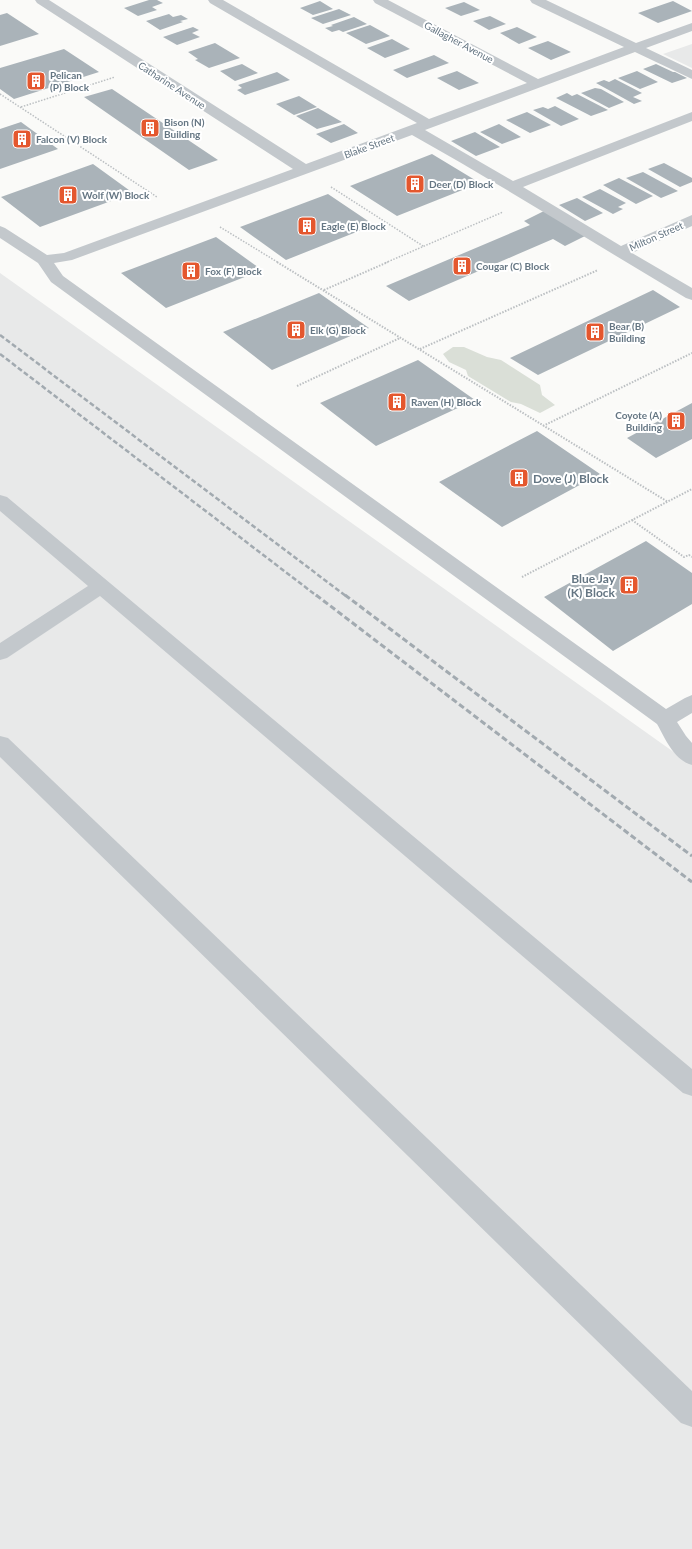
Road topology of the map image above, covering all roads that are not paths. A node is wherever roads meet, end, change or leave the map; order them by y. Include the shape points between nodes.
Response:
1 (41, 0) edge
2 (214, 0) edge
3 (379, 0) edge
4 (536, 0) edge
5 (692, 27) edge
6 (636, 49) junction
7 (692, 75) edge
8 (538, 84) junction
9 (692, 116) edge
10 (428, 124) junction
11 (414, 130) junction
12 (303, 169) junction
13 (513, 186) junction
14 (692, 220) edge
15 (0, 231) edge
16 (623, 255) junction
17 (44, 260) junction
18 (692, 295) edge
19 (0, 501) edge
20 (102, 586) junction
21 (0, 653) edge
22 (692, 703) edge
23 (665, 719) junction
24 (0, 744) edge
25 (692, 757) edge
26 (692, 1085) edge
27 (692, 1412) edge

1 - 12 street, Catharine Avenue
2 - 10 street
3 - 8 street, Gallagher Avenue
4 - 6 street
5 - 6 street, Blake Street
6 - 7 street
6 - 8 street, Blake Street
8 - 10 street, Blake Street
9 - 13 street
10 - 11 street, Blake Street
11 - 12 street, Blake Street
11 - 13 street
12 - 17 street, Blake Street via 67,257
13 - 16 street
14 - 16 street, Milton Street
15 - 17 street
16 - 18 street
17 - 23 street via 57,279
19 - 20 street
20 - 21 street
20 - 26 street
22 - 23 street
23 - 25 street via 678,742
24 - 27 street

